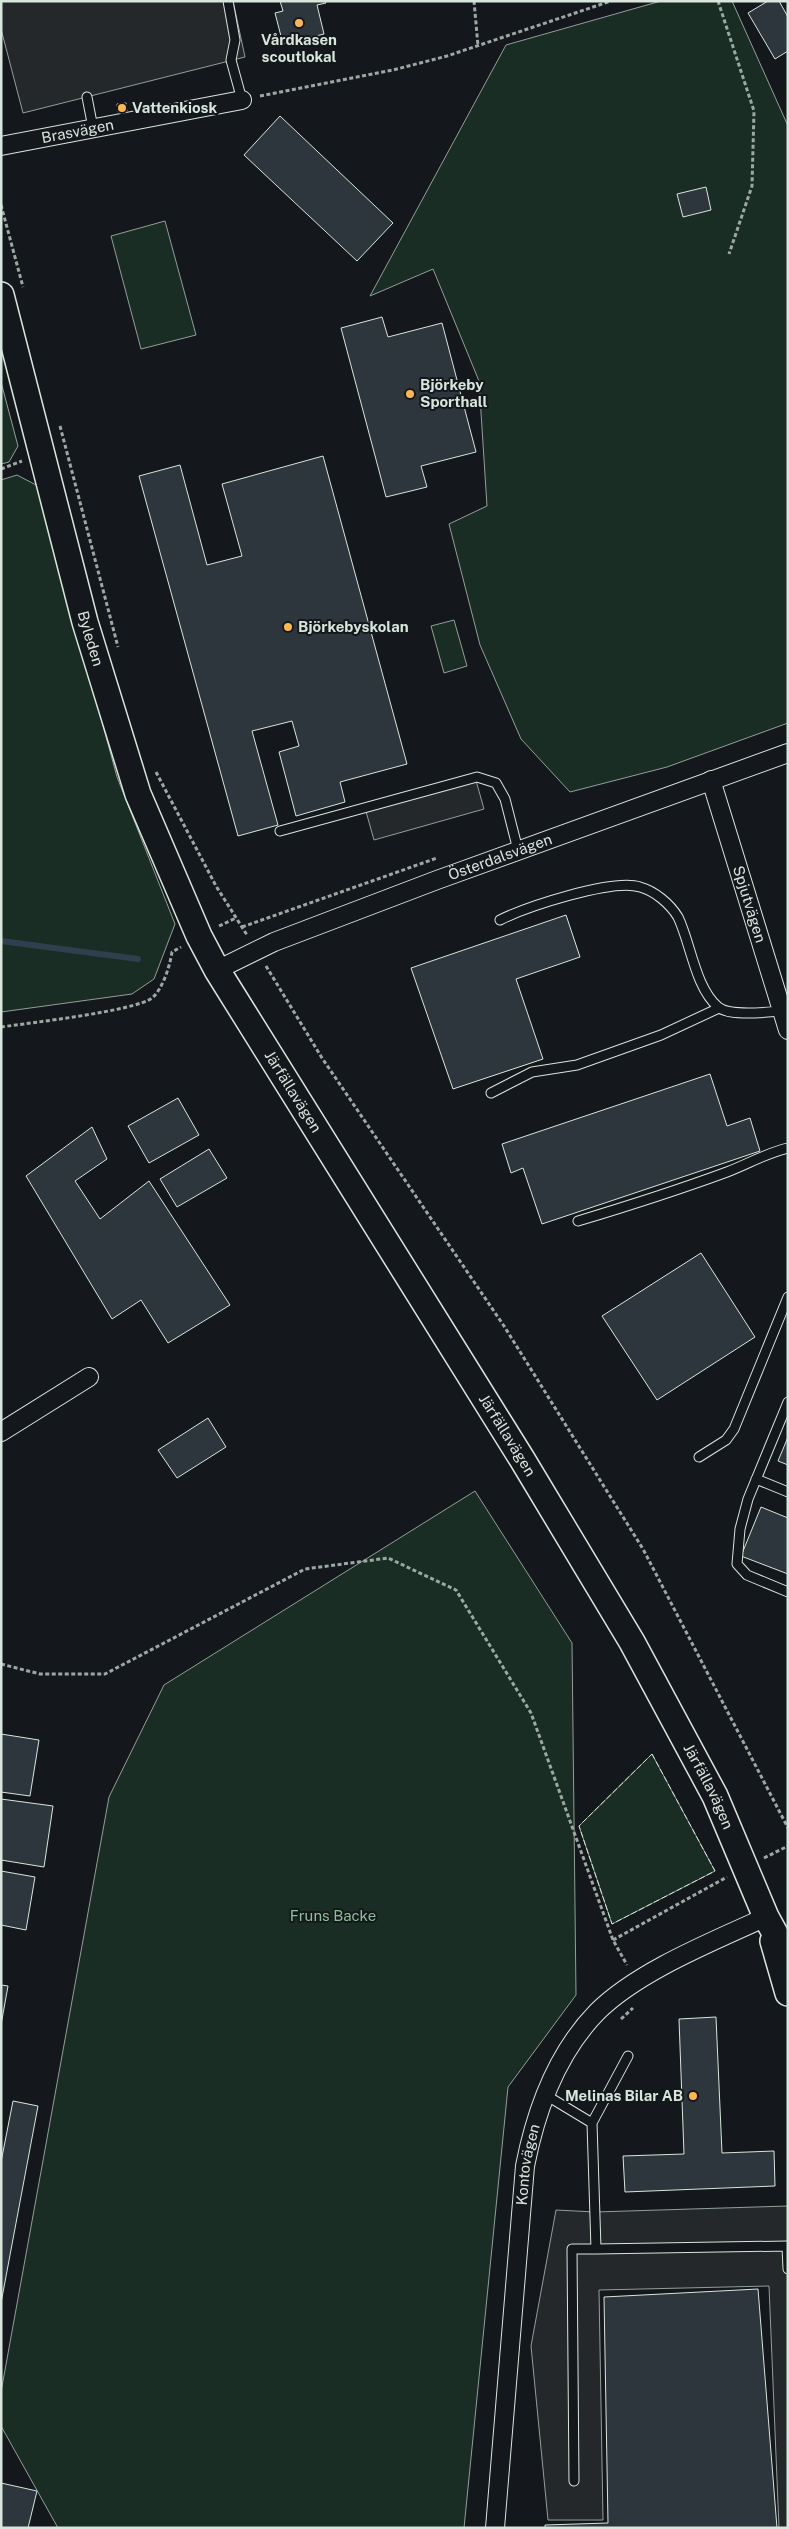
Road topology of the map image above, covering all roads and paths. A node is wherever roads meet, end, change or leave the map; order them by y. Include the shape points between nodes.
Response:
1 (228, 1) edge
2 (474, 1) edge
3 (611, 1) edge
4 (718, 1) edge
5 (478, 46) junction
6 (87, 97) dead end
7 (242, 100) junction
8 (93, 128) junction
9 (1, 146) edge
10 (1, 205) edge
11 (729, 254) dead end
12 (13, 293) edge
13 (59, 424) dead end
14 (119, 652) dead end
15 (788, 753) edge
16 (156, 771) dead end
17 (710, 780) junction
18 (280, 831) dead end
19 (518, 850) junction
20 (236, 918) junction
21 (500, 920) dead end
22 (199, 936) junction
23 (257, 951) junction
24 (217, 970) junction
25 (719, 1008) junction
26 (782, 1011) junction
27 (1, 1027) edge
28 (788, 1030) edge
29 (491, 1093) dead end
30 (788, 1148) edge
31 (578, 1222) dead end
32 (788, 1297) edge
33 (89, 1377) dead end
34 (788, 1402) edge
35 (1, 1432) edge
36 (699, 1457) dead end
37 (756, 1479) junction
38 (788, 1492) edge
39 (788, 1592) edge
40 (1, 1664) edge
41 (788, 1828) edge
42 (788, 1846) edge
43 (744, 1868) junction
44 (766, 1917) junction
45 (613, 1940) junction
46 (788, 1957) edge
47 (628, 1966) dead end
48 (788, 1993) edge
49 (641, 2003) dead end
50 (619, 2020) dead end
51 (628, 2056) dead end
52 (544, 2094) junction
53 (592, 2123) junction
54 (596, 2249) junction
55 (788, 2269) edge
56 (574, 2481) dead end
57 (495, 2528) edge

1 - 7 lane via 235,40 231,60
2 - 5 path
3 - 5 path
4 - 11 path via 754,111 752,186
5 - 7 path via 393,70
6 - 8 lane
7 - 8 street, Brasvägen
8 - 9 street, Brasvägen
10 - 12 path
12 - 22 street, Byleden via 85,622 138,794
13 - 14 path
15 - 17 street, Österdalsvägen
16 - 20 path
17 - 19 street, Österdalsvägen
17 - 26 street, Spjutvägen
18 - 19 lane via 477,777 496,783 505,799
19 - 23 street, Österdalsvägen
20 - 22 path
20 - 23 path
21 - 25 lane via 553,900 610,887 639,886 664,900 677,917 700,981
22 - 24 street, Byleden
22 - 27 path via 172,952 169,970 153,998 129,1007
23 - 24 street, Österdalsvägen
23 - 41 path via 322,1058 504,1326 643,1549
24 - 43 street, Järfällavägen via 632,1642 716,1796
25 - 26 lane via 731,1013
25 - 29 lane via 661,1035 577,1065 532,1072
26 - 28 street, Spjutvägen
30 - 31 lane via 768,1152 731,1171
32 - 36 lane via 734,1430 726,1440
33 - 35 street
34 - 37 lane
37 - 38 lane
37 - 39 lane via 740,1529 737,1564 746,1575
40 - 45 path via 40,1674 104,1674 305,1569 388,1558 456,1590 531,1713
42 - 43 path
43 - 44 street, Järfällavägen
43 - 45 path
44 - 46 street, Järfällavägen
44 - 48 street, Järfällavägen
44 - 52 street, Kontovägen via 679,1958 637,1982 597,2012 569,2050
45 - 47 path
49 - 50 path
51 - 53 lane
52 - 53 lane
52 - 57 street, Kontovägen via 532,2129 525,2166
53 - 54 lane
54 - 55 lane via 787,2246
54 - 56 lane via 572,2249

